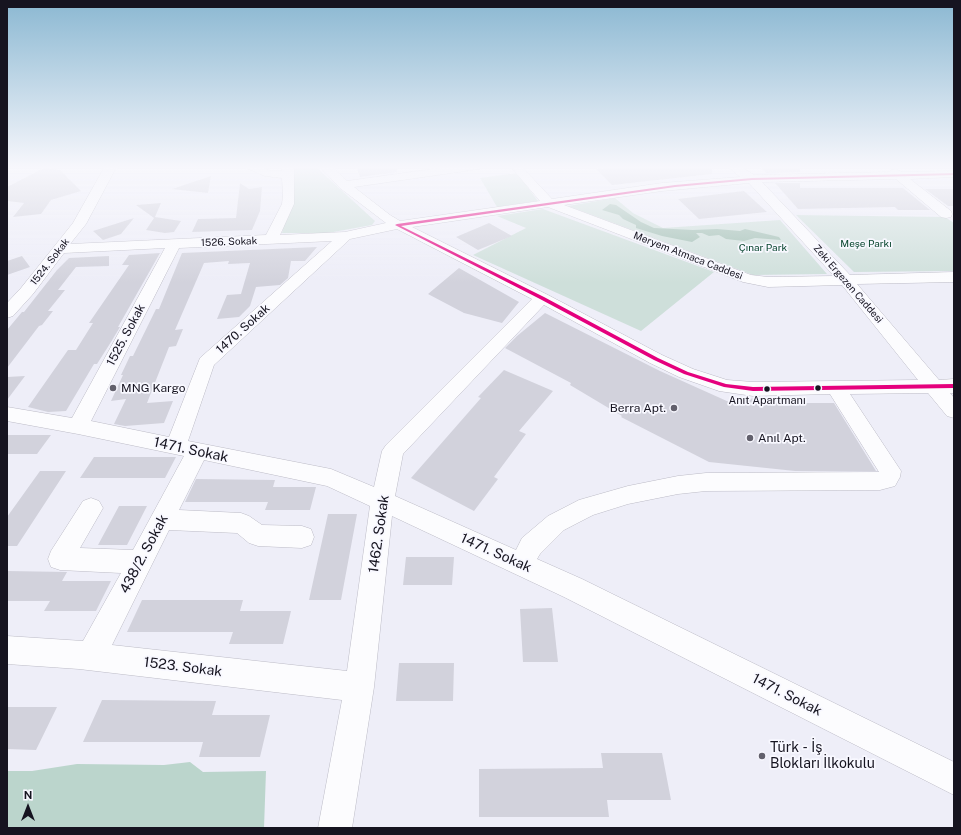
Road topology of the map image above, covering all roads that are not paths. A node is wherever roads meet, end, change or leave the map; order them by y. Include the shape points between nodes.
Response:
1 (90, 205) edge
2 (288, 205) edge
3 (369, 205) edge
4 (529, 205) edge
5 (555, 205) edge
6 (776, 205) edge
7 (935, 205) edge
8 (946, 214) dead end
9 (397, 225) junction
10 (345, 236) junction
11 (270, 240) junction
12 (174, 244) junction
13 (60, 249) junction
14 (954, 277) edge
15 (845, 279) junction
16 (542, 298) junction
17 (7, 313) edge
18 (954, 386) edge
19 (934, 387) junction
20 (836, 388) junction
21 (954, 411) edge
22 (7, 414) edge
23 (78, 426) junction
24 (187, 449) junction
25 (382, 502) junction
26 (91, 508) dead end
27 (162, 520) junction
28 (302, 537) dead end
29 (140, 562) junction
30 (521, 564) junction
31 (7, 650) edge
32 (91, 656) junction
33 (359, 687) junction
34 (954, 779) edge
35 (335, 828) edge

1 - 13 street, 1524. Sokak via 80,224
2 - 11 street
3 - 9 street
4 - 9 street, 1526. Sokak
5 - 15 street, Meryem Atmaca Caddesi via 748,279 768,282
6 - 15 street, Zeki Ergezen Caddesi
7 - 8 street
9 - 10 street, 1526. Sokak
9 - 16 street
10 - 11 street, 1526. Sokak
10 - 24 street, 1470. Sokak via 206,362
11 - 12 street, 1526. Sokak
12 - 13 street, 1526. Sokak
12 - 23 street, 1525. Sokak
13 - 17 street, 1524. Sokak
14 - 15 street, Meryem Atmaca Caddesi
15 - 19 street, Zeki Ergezen Caddesi
16 - 20 street via 656,359 686,373 726,386 759,389
16 - 25 street, 1462. Sokak via 393,451
18 - 19 street
19 - 20 street
19 - 21 street, Zeki Ergezen Caddesi
20 - 30 street via 890,471 887,480 706,482 641,492 587,507 561,520 531,546
22 - 23 street, 1471. Sokak
23 - 24 street, 1471. Sokak
24 - 25 street, 1471. Sokak via 331,478
24 - 27 street, 438/2. Sokak
25 - 30 street, 1471. Sokak
25 - 33 street, 1462. Sokak
26 - 29 street via 60,559
27 - 28 street via 241,523 258,535
27 - 29 street, 438/2. Sokak
29 - 32 street, 438/2. Sokak
30 - 34 street, 1471. Sokak
31 - 32 street, 1523. Sokak
32 - 33 street, 1523. Sokak
33 - 35 street, 1462. Sokak

